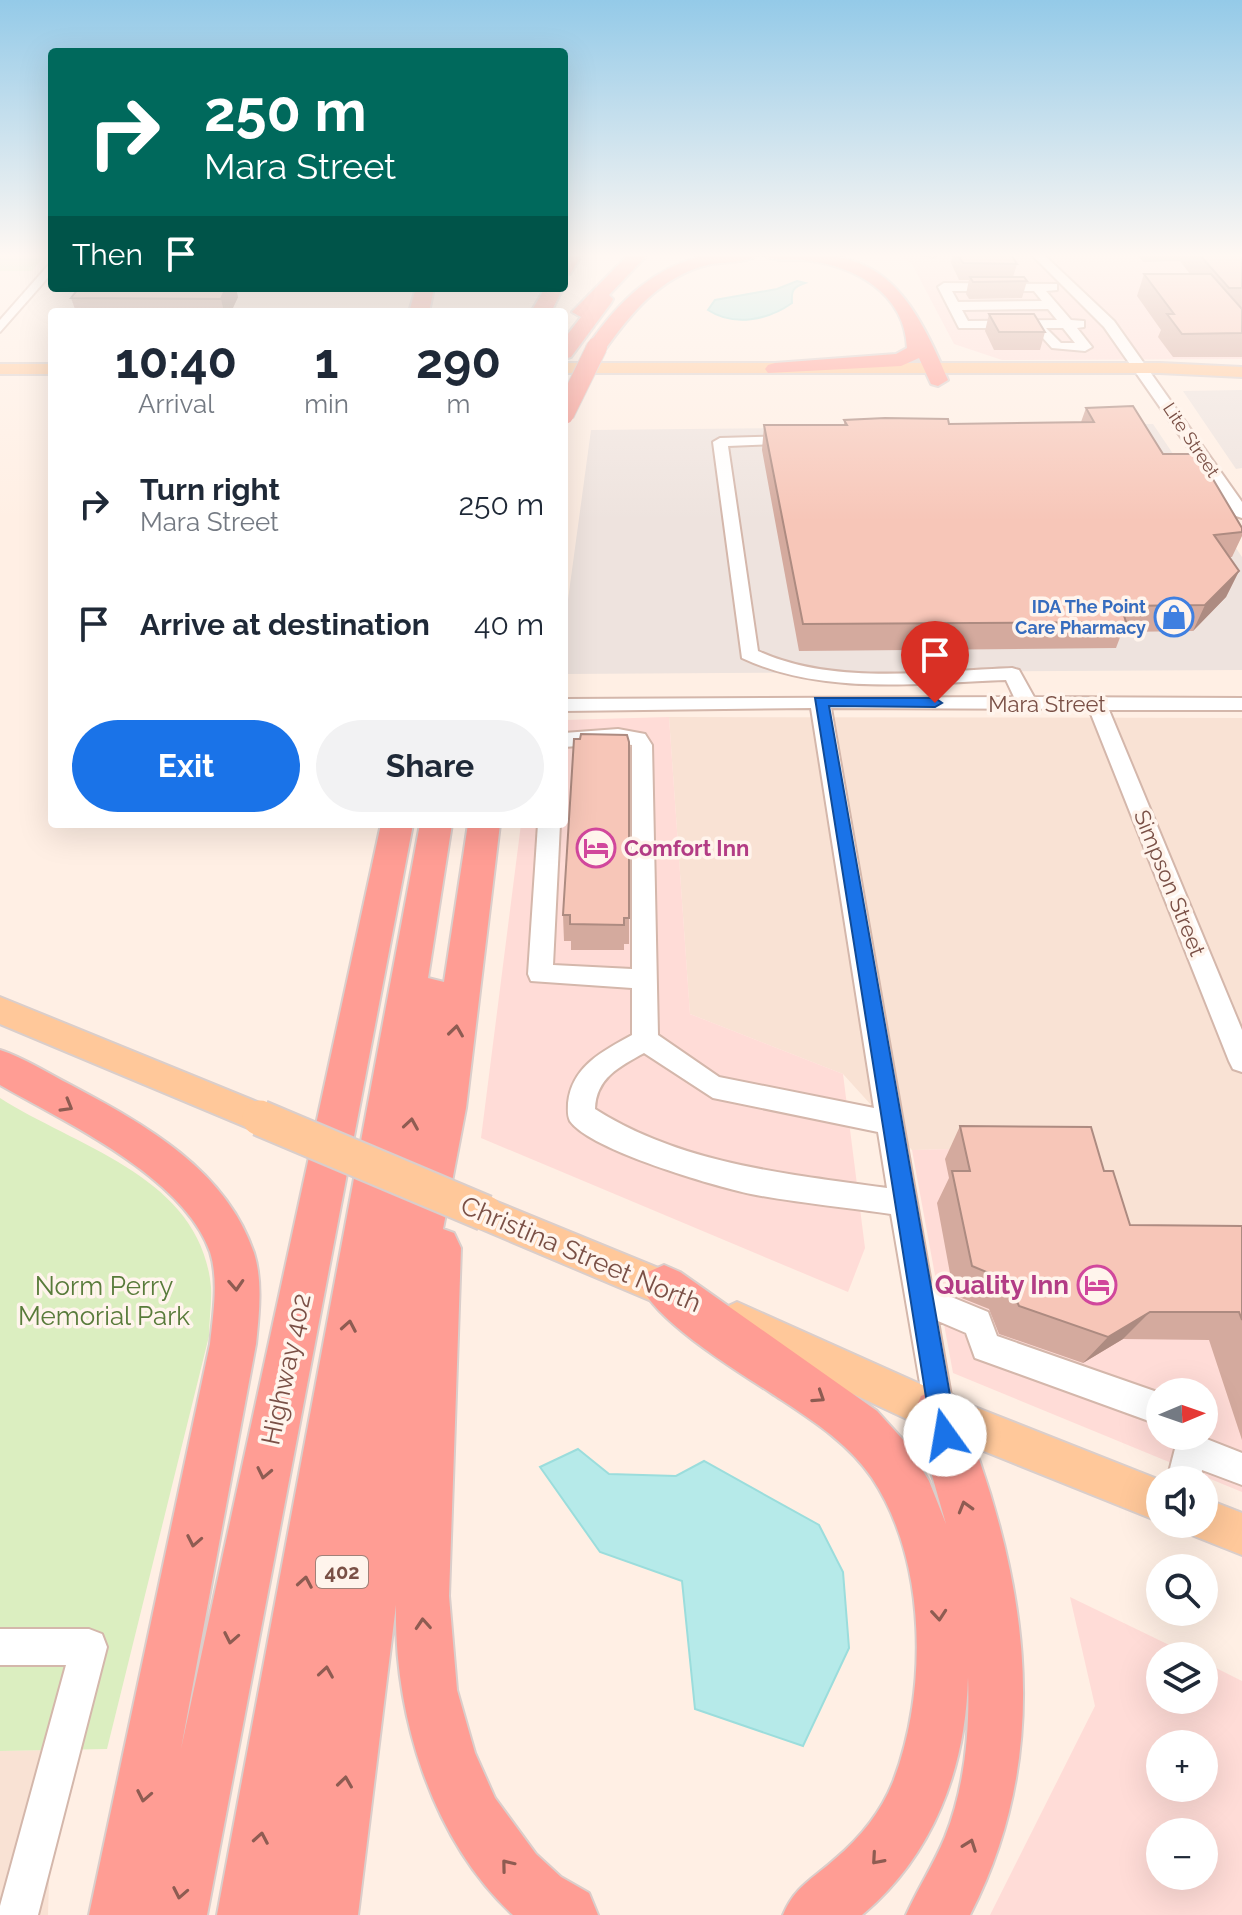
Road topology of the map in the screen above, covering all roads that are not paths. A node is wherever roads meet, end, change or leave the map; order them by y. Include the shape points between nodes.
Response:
1 (917, 342) edge
2 (923, 342) edge
3 (934, 342) edge
4 (1049, 342) edge
5 (1081, 342) edge
6 (1123, 342) edge
7 (573, 350) edge
8 (0, 369) edge
9 (48, 369) edge
10 (775, 369) junction
11 (947, 374) junction
12 (1146, 374) junction
13 (1242, 374) edge
14 (0, 380) edge
15 (48, 380) edge
16 (568, 381) edge
17 (568, 386) edge
18 (807, 439) edge
19 (1242, 513) edge
20 (820, 702) junction
21 (1027, 703) junction
22 (1097, 704) junction
23 (1242, 704) edge
24 (568, 705) edge
25 (568, 740) edge
26 (374, 828) edge
27 (396, 828) edge
28 (435, 828) edge
29 (456, 828) edge
30 (483, 828) edge
31 (549, 828) edge
32 (645, 979) junction
33 (0, 1010) edge
34 (645, 1040) junction
35 (1242, 1061) edge
36 (0, 1066) edge
37 (446, 1108) junction
38 (890, 1123) junction
39 (903, 1203) junction
40 (664, 1287) junction
41 (919, 1298) junction
42 (292, 1342) junction
43 (1146, 1404) edge
44 (938, 1413) junction
45 (1188, 1455) edge
46 (1242, 1469) edge
47 (1146, 1495) edge
48 (1218, 1525) edge
49 (1242, 1534) edge
50 (0, 1647) edge
51 (18, 1915) edge
52 (120, 1915) edge
53 (176, 1915) edge
54 (248, 1915) edge
55 (289, 1915) edge
56 (327, 1915) edge
57 (567, 1915) edge
58 (814, 1915) edge
59 (937, 1915) edge

1 - 10 highway via 917,351 901,360
2 - 11 highway
3 - 11 highway
4 - 5 street via 1085,347
6 - 12 street, Lite Street
7 - 10 main road
7 - 17 highway, bridge
8 - 9 main road
10 - 11 main road
11 - 12 main road
11 - 16 main road
12 - 13 main road
12 - 19 street, Lite Street
14 - 15 main road
18 - 21 street via 720,442 749,654 765,665 821,674 1012,674
20 - 21 street, Mara Street
20 - 24 street, Mara Street
20 - 38 street
21 - 22 street, Mara Street
22 - 23 street, Mara Street
22 - 35 street, Simpson Street
25 - 32 street via 618,736 638,739 642,745
26 - 42 highway via 326,1079
27 - 42 highway, Highway 402
54 -> 28 highway
55 -> 29 highway, 402
37 -> 30 highway
31 - 32 street via 540,974
32 - 34 street
33 - 40 main road, Christina Street North, bridge
34 - 38 street via 713,1087
34 - 39 street via 594,1070 581,1115 623,1142 749,1181
36 -> 52 highway via 140,1148 195,1190 225,1233 237,1278 233,1344
56 -> 37 highway via 419,1241
57 -> 37 highway via 515,1874 476,1825 448,1758 429,1688 422,1615
38 - 39 street
39 - 41 street
40 - 44 main road, Christina Street North
40 -> 58 highway via 863,1430 911,1497 937,1586 943,1660 940,1722 927,1778 897,1836 859,1880
41 - 43 street via 977,1323 986,1347
41 - 44 street
42 -> 53 highway, Highway 402
44 - 47 main road, Christina Street North
59 -> 44 highway via 959,1877 985,1802 994,1728 984,1573
45 - 46 street
48 - 49 main road
50 - 51 street via 89,1647

